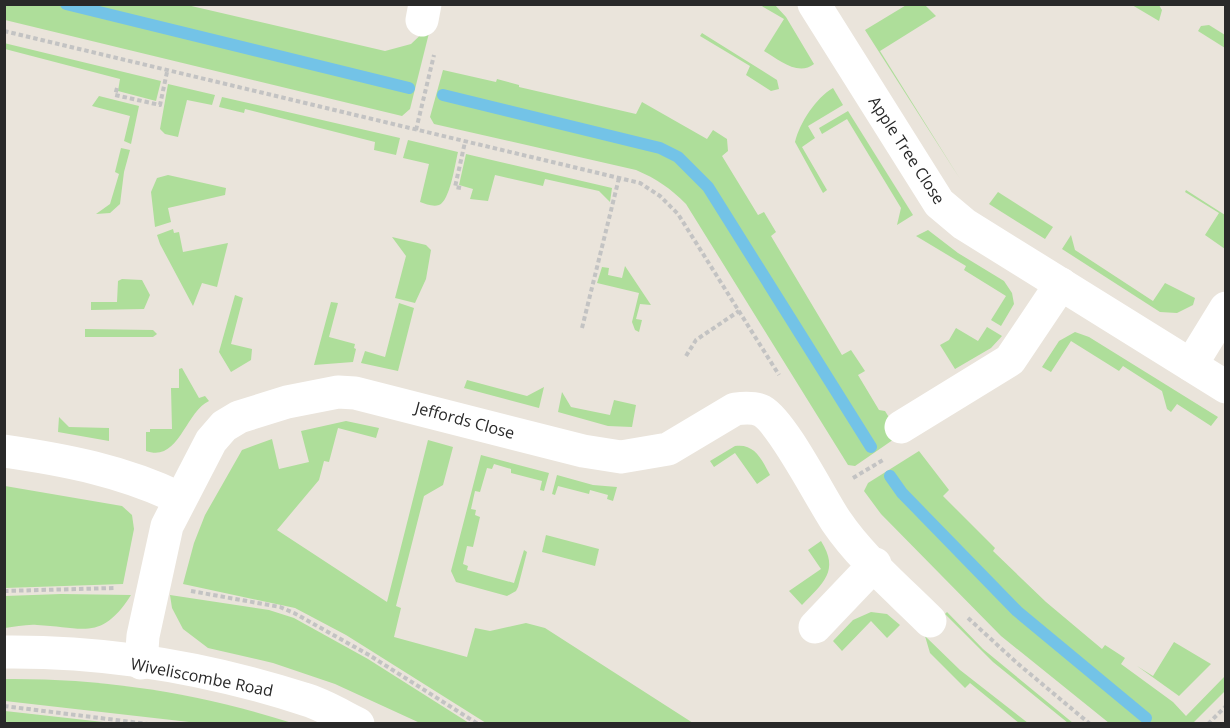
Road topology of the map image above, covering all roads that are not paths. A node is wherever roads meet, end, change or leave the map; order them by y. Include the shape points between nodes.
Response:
1 (814, 4) edge
2 (1061, 284) junction
3 (1226, 308) edge
4 (1191, 365) junction
5 (1226, 387) edge
6 (901, 427) dead end
7 (4, 450) edge
8 (179, 498) junction
9 (875, 564) junction
10 (930, 621) dead end
11 (815, 627) dead end
12 (4, 652) edge
13 (141, 663) junction
14 (358, 723) edge

1 - 2 street, Apple Tree Close via 939,203 964,224
2 - 4 street, Apple Tree Close
2 - 6 street via 1010,360
3 - 4 street
4 - 5 street, Apple Tree Close
7 - 8 street via 102,468
8 - 9 street, Jeffords Close via 211,441 232,421 278,405 338,392 379,397 583,451 621,457 668,449 735,409 745,407 761,411 771,420 836,521
8 - 13 street, Jeffords Close via 167,526 153,585
9 - 10 street, Jeffords Close
9 - 11 street
12 - 13 street, Wiveliscombe Road via 50,652
13 - 14 street, Wiveliscombe Road via 229,679 306,699

